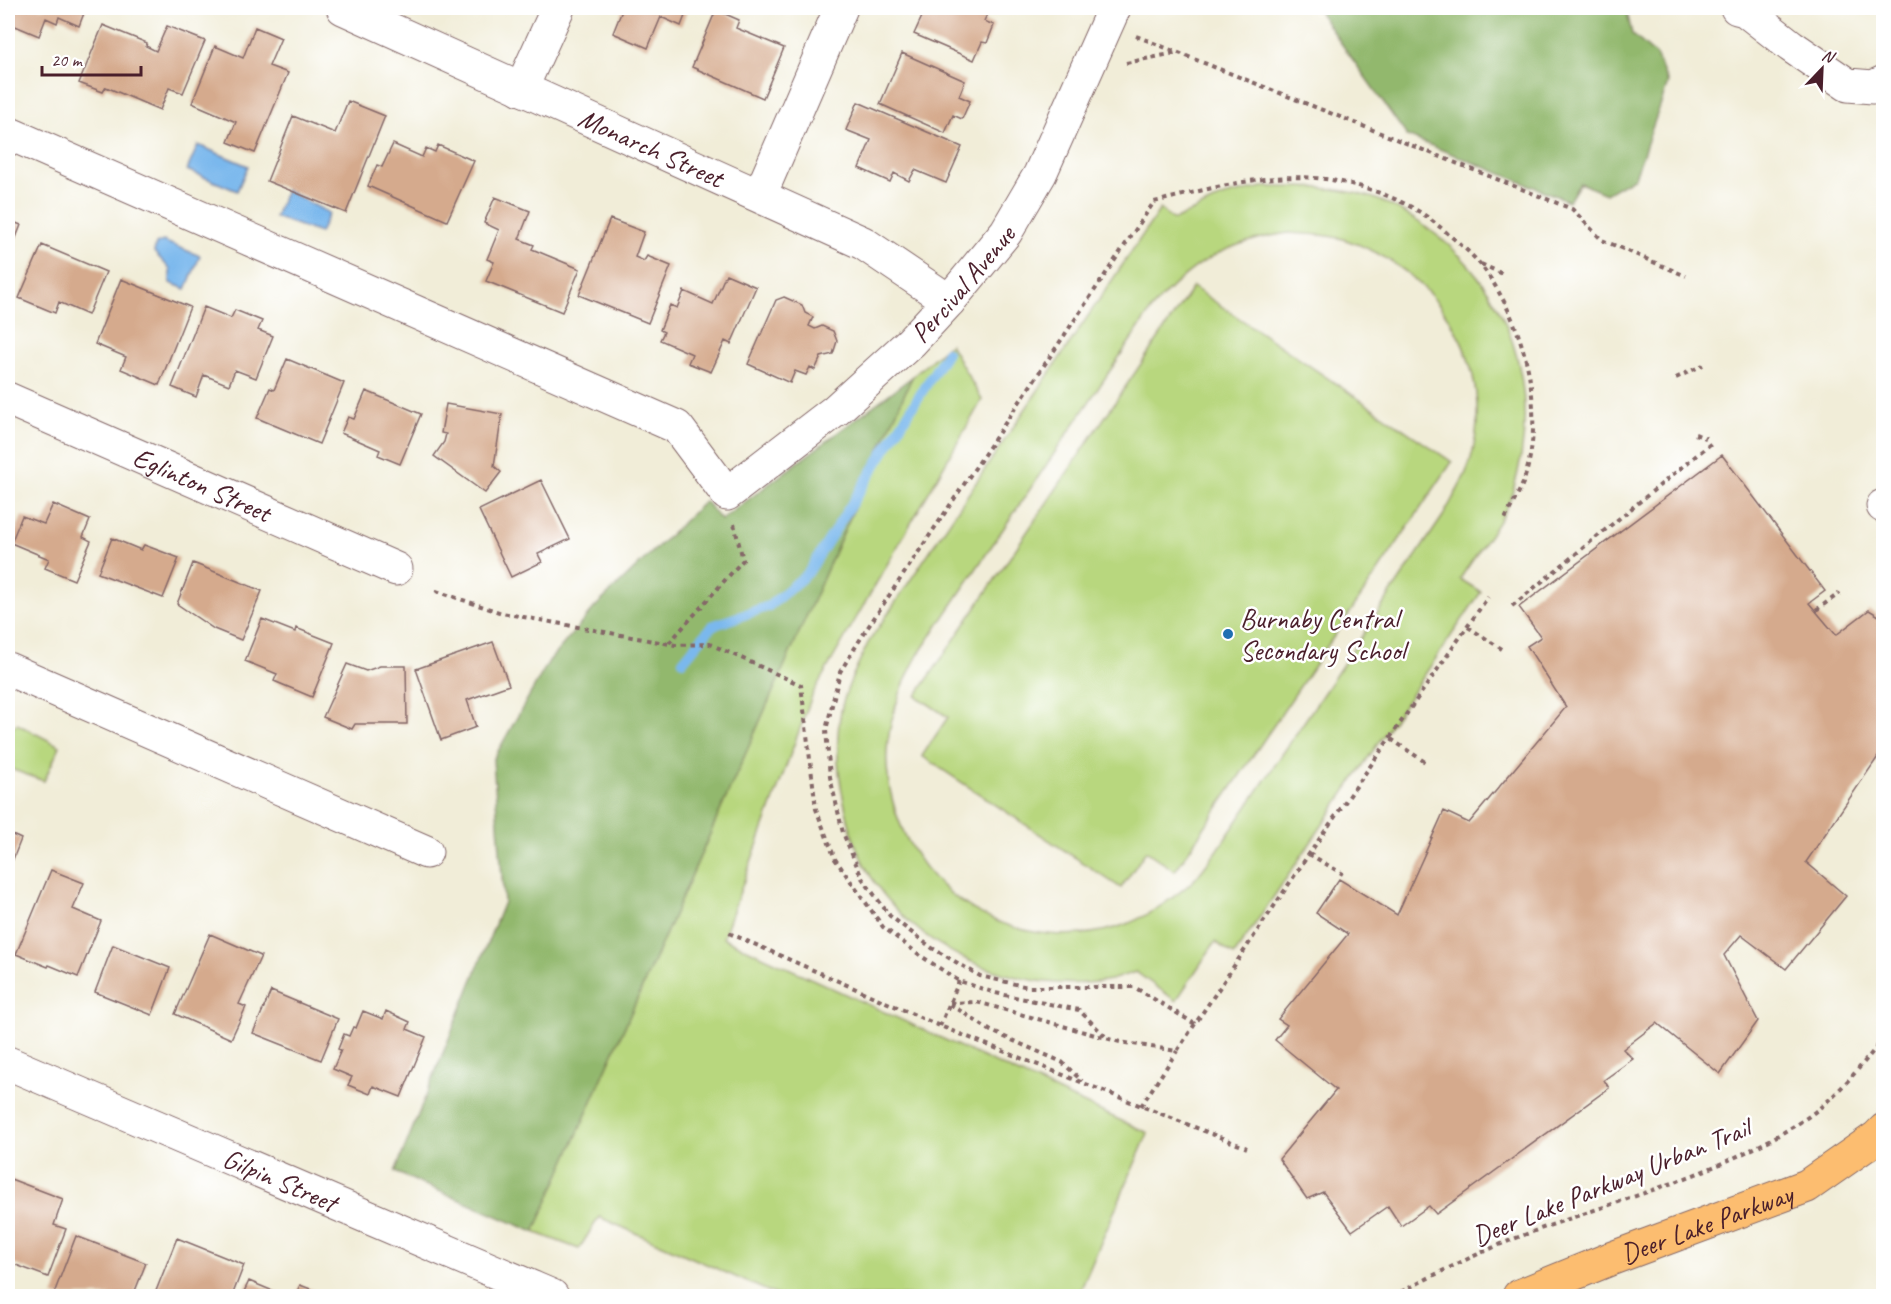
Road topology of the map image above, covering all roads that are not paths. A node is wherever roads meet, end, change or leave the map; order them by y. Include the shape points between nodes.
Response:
1 (343, 8) edge
2 (558, 8) edge
3 (841, 8) edge
4 (1744, 8) edge
5 (1111, 16) edge
6 (1884, 82) edge
7 (521, 89) junction
8 (8, 133) edge
9 (760, 195) junction
10 (949, 301) junction
11 (8, 399) edge
12 (396, 568) dead end
13 (8, 669) edge
14 (426, 852) dead end
15 (8, 1063) edge
16 (1884, 1130) edge
17 (552, 1296) edge
18 (1519, 1296) edge

1 - 7 street, Monarch Street
2 - 7 street
3 - 9 street
4 - 6 street via 1848,85 1873,87
5 - 10 street, Percival Avenue via 1023,206
7 - 9 street, Monarch Street
8 - 10 street, Percival Avenue via 677,427 727,494 836,410 911,342
9 - 10 street, Monarch Street via 863,243
11 - 12 street, Eglinton Street
13 - 14 street
15 - 17 street, Gilpin Street
16 - 18 main road, Deer Lake Parkway via 1806,1186

